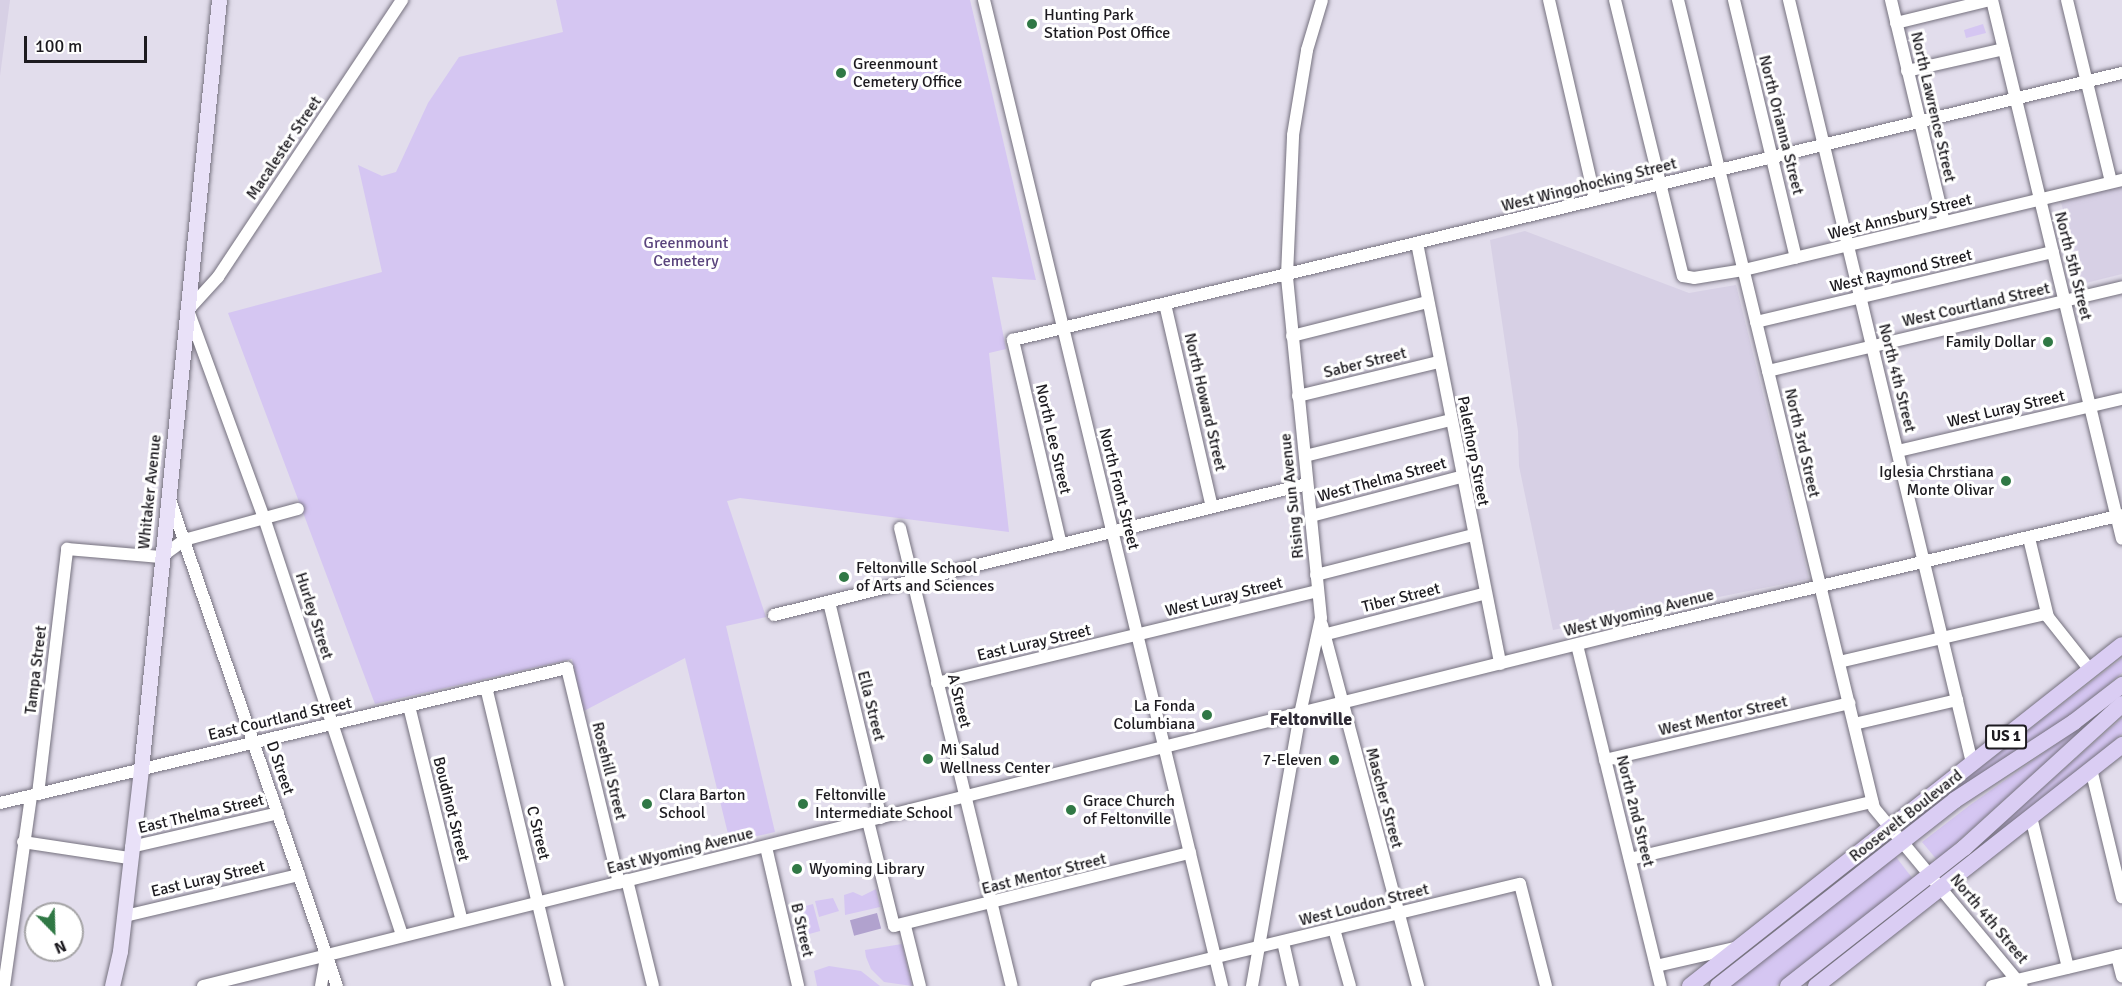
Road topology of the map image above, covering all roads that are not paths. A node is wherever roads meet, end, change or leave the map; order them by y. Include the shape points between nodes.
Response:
1 (219, 0) edge
2 (402, 0) edge
3 (984, 0) edge
4 (1322, 0) edge
5 (1550, 0) edge
6 (1615, 0) edge
7 (1678, 0) edge
8 (1734, 0) edge
9 (1789, 0) edge
10 (1890, 0) edge
11 (1991, 0) edge
12 (2067, 0) edge
13 (1896, 23) junction
14 (2004, 49) junction
15 (1907, 70) junction
16 (2122, 73) edge
17 (2087, 82) junction
18 (2017, 99) junction
19 (1919, 122) junction
20 (1823, 145) junction
21 (1771, 158) junction
22 (1720, 170) junction
23 (2116, 181) edge
24 (1658, 185) junction
25 (1595, 200) junction
26 (2040, 200) junction
27 (1532, 202) dead end
28 (1535, 215) junction
29 (1944, 222) junction
30 (1417, 243) junction
31 (1848, 246) junction
32 (2053, 252) junction
33 (1796, 258) junction
34 (1744, 270) junction
35 (1287, 275) junction
36 (2122, 287) edge
37 (1860, 298) junction
38 (2064, 301) junction
39 (1427, 302) junction
40 (1165, 304) junction
41 (188, 310) junction
42 (1756, 322) junction
43 (1064, 328) junction
44 (1292, 336) junction
45 (1013, 340) joint
46 (1872, 347) junction
47 (1439, 362) junction
48 (1768, 371) junction
49 (1298, 396) junction
50 (2122, 399) edge
51 (2090, 406) junction
52 (1451, 420) junction
53 (1898, 451) junction
54 (1305, 456) junction
55 (1461, 477) junction
56 (1307, 484) junction
57 (168, 494) junction
58 (1212, 507) junction
59 (298, 509) dead end
60 (2119, 515) edge
61 (1311, 516) junction
62 (264, 518) junction
63 (900, 528) dead end
64 (1113, 532) junction
65 (1473, 536) junction
66 (2030, 538) junction
67 (2122, 539) edge
68 (184, 540) junction
69 (1061, 544) junction
70 (161, 557) junction
71 (1924, 562) junction
72 (1316, 575) junction
73 (912, 582) junction
74 (1821, 587) junction
75 (1318, 591) junction
76 (1486, 593) junction
77 (828, 602) junction
78 (2046, 614) junction
79 (774, 615) dead end
80 (1321, 618) junction
81 (1323, 635) junction
82 (1138, 636) junction
83 (1942, 638) junction
84 (1577, 645) junction
85 (2122, 645) edge
86 (1839, 662) junction
87 (1500, 664) junction
88 (567, 668) joint
89 (2090, 670) junction
90 (938, 683) junction
91 (2122, 685) edge
92 (486, 687) junction
93 (1957, 700) junction
94 (1341, 703) junction
95 (1849, 703) junction
96 (2122, 704) edge
97 (409, 706) junction
98 (1300, 714) junction
99 (332, 724) junction
100 (1854, 724) junction
101 (254, 743) junction
102 (2122, 745) edge
103 (1165, 747) junction
104 (1605, 760) junction
105 (1972, 763) junction
106 (2091, 769) junction
107 (141, 770) junction
108 (34, 795) junction
109 (966, 796) junction
110 (1872, 802) junction
111 (0, 803) edge
112 (278, 813) junction
113 (2031, 817) junction
114 (881, 818) junction
115 (868, 821) junction
116 (1890, 829) junction
117 (1902, 841) junction
118 (23, 842) junction
119 (766, 846) junction
120 (130, 853) junction
121 (1191, 854) junction
122 (1630, 859) junction
123 (1931, 874) junction
124 (299, 875) junction
125 (623, 881) junction
126 (1941, 887) junction
127 (2122, 897) edge
128 (538, 902) junction
129 (991, 904) junction
130 (1397, 913) junction
131 (125, 916) junction
132 (462, 921) junction
133 (905, 926) junction
134 (1334, 929) junction
135 (402, 935) junction
136 (1283, 942) junction
137 (1258, 947) junction
138 (1739, 947) junction
139 (326, 956) junction
140 (2120, 956) edge
141 (1215, 957) junction
142 (1656, 966) junction
143 (2068, 968) junction
144 (1834, 972) junction
145 (2122, 976) edge
146 (2020, 983) edge
147 (4, 986) edge
148 (112, 986) edge
149 (203, 986) edge
150 (321, 986) edge
151 (337, 986) edge
152 (558, 986) edge
153 (653, 986) edge
154 (798, 986) edge
155 (920, 986) edge
156 (1012, 986) edge
157 (1097, 986) edge
158 (1222, 986) edge
159 (1252, 986) edge
160 (1293, 986) edge
161 (1350, 986) edge
162 (1418, 986) edge
163 (1546, 986) edge
164 (1661, 986) edge
165 (1690, 986) edge
166 (1716, 986) edge
167 (1788, 986) edge
168 (1802, 986) edge
169 (1816, 986) edge
170 (1992, 986) edge

1 - 41 main road, Whitaker Avenue
2 - 41 street, Macalester Street via 218,277
3 - 43 street, North Front Street
4 - 35 street, Rising Sun Avenue via 1306,50 1293,135
5 - 25 street
6 - 24 street
7 - 22 street, North 3rd Street
8 - 21 street, North Orianna Street
9 - 20 street, North 4th Street
10 - 13 street, North Lawrence Street
11 - 13 street
11 - 14 street, North 5th Street
12 - 17 street
13 - 15 street, North Lawrence Street
14 - 15 street
14 - 18 street, North 5th Street
15 - 19 street, North Lawrence Street
16 - 17 street, West Wingohocking Street
17 - 18 street, West Wingohocking Street
17 - 23 street
18 - 19 street, West Wingohocking Street
18 - 26 street, North 5th Street
19 - 20 street, West Wingohocking Street
19 - 29 street, North Lawrence Street
20 - 21 street, West Wingohocking Street
20 - 31 street, North 4th Street
21 - 22 street, West Wingohocking Street
21 - 33 street, North Orianna Street
22 - 24 street, West Wingohocking Street
22 - 34 street, North 3rd Street
23 - 26 street, West Annsbury Street
24 - 25 street, West Wingohocking Street
24 - 34 street, West Annsbury Street via 1684,276
25 - 28 street, West Wingohocking Street
26 - 29 street, West Annsbury Street
26 - 32 street, North 5th Street
27 - 28 street
28 - 30 street, West Wingohocking Street
29 - 31 street, West Annsbury Street
30 - 35 street, West Wingohocking Street
30 - 39 street, Palethorp Street
31 - 33 street, West Annsbury Street
31 - 37 street, North 4th Street
32 - 37 street, West Raymond Street
32 - 38 street, North 5th Street
33 - 34 street, West Annsbury Street
34 - 42 street, North 3rd Street
35 - 40 street, West Wingohocking Street
35 - 44 street, Rising Sun Avenue
36 - 38 street, West Courtland Street
37 - 42 street, West Raymond Street
37 - 46 street, North 4th Street
38 - 46 street, West Courtland Street
38 - 51 street, North 5th Street
39 - 44 street
39 - 47 street, Palethorp Street
40 - 43 street, West Wingohocking Street
40 - 58 street, North Howard Street
41 - 57 main road, Whitaker Avenue
41 - 62 street, Hurley Street
42 - 48 street, North 3rd Street
43 - 45 street, West Wingohocking Street
43 - 64 street, North Front Street
44 - 49 street, Rising Sun Avenue
45 - 69 street, North Lee Street
46 - 48 street, West Courtland Street
46 - 53 street, North 4th Street
47 - 49 street, Saber Street
47 - 52 street, Palethorp Street
48 - 74 street, North 3rd Street
49 - 54 street, Rising Sun Avenue
50 - 51 street, West Luray Street
51 - 53 street, West Luray Street
51 - 60 street, North 5th Street
52 - 54 street
52 - 55 street, Palethorp Street
53 - 71 street, North 4th Street
54 - 56 street, Rising Sun Avenue
55 - 61 street, West Thelma Street
55 - 65 street, Palethorp Street
56 - 58 street
56 - 61 street, Rising Sun Avenue
57 - 68 street, D Street
57 - 70 main road, Whitaker Avenue
58 - 64 street
59 - 62 street
60 - 66 street, West Wyoming Avenue
60 - 67 street, North 5th Street
61 - 72 street, Rising Sun Avenue
62 - 68 street
62 - 99 street, Hurley Street
63 - 73 street, A Street
64 - 69 street
64 - 82 street, North Front Street
65 - 72 street
65 - 76 street, Palethorp Street
66 - 71 street, West Wyoming Avenue
66 - 78 street
68 - 70 street
68 - 101 street, D Street
69 - 73 street
70 - 107 main road, Whitaker Avenue
70 - 108 street, Tampa Street via 67,549
71 - 74 street, West Wyoming Avenue
71 - 83 street, North 4th Street
72 - 75 street, Rising Sun Avenue
73 - 77 street
73 - 90 street, A Street
74 - 84 street, West Wyoming Avenue
74 - 86 street, North 3rd Street
75 - 80 street, Rising Sun Avenue
75 - 82 street, West Luray Street
76 - 81 street, Tiber Street
76 - 87 street, Palethorp Street
77 - 79 street
77 - 114 street, Ella Street
78 - 83 street
78 - 89 street
80 - 81 street, Mascher Street
80 - 98 street, Rising Sun Avenue
81 - 94 street, Mascher Street
82 - 90 street, East Luray Street
82 - 103 street, North Front Street
83 - 86 street
83 - 93 street, North 4th Street
84 - 87 street, West Wyoming Avenue
84 - 104 street, North 2nd Street
85 - 89 highway, Roosevelt Boulevard / US 1
86 - 95 street, North 3rd Street
87 - 94 street, West Wyoming Avenue
88 - 92 street, East Courtland Street
88 - 125 street, Rosehill Street
89 - 105 highway, Roosevelt Boulevard / US 1
90 - 109 street, A Street
91 - 117 highway, Roosevelt Boulevard / US 1
92 - 97 street, East Courtland Street
92 - 128 street, C Street
93 - 100 street
93 - 105 street, North 4th Street
94 - 98 street, West Wyoming Avenue
94 - 130 street, Mascher Street
95 - 100 street, North 3rd Street
95 - 104 street, West Mentor Street
96 - 123 highway
97 - 99 street, East Courtland Street
97 - 132 street, Boudinot Street
98 - 103 street, West Wyoming Avenue
98 - 137 street, Rising Sun Avenue
99 - 101 street, East Courtland Street
99 - 135 street, Hurley Street
100 - 110 street, North 3rd Street
101 - 107 street, East Courtland Street
101 - 112 street, D Street
102 - 106 highway
103 - 109 street, East Wyoming Avenue
103 - 121 street, North Front Street
104 - 122 street, North 2nd Street
105 - 116 highway, Roosevelt Boulevard / US 1
106 - 113 highway
106 - 127 street
107 - 108 street, East Courtland Street
107 - 120 main road, Whitaker Avenue
108 - 111 street, East Courtland Street
108 - 118 street, Tampa Street
109 - 114 street, East Wyoming Avenue
109 - 129 street, A Street
110 - 116 street, North 3rd Street
110 - 122 street
112 - 120 street, East Thelma Street
112 - 124 street, D Street
113 - 126 highway
113 - 143 street
114 - 115 street, East Wyoming Avenue
115 - 119 street, East Wyoming Avenue
115 - 133 street via 894,926
116 - 117 street, North 3rd Street
116 - 138 highway, Roosevelt Boulevard / US 1
117 - 123 street, North 3rd Street
117 - 166 highway, Roosevelt Boulevard / US 1
118 - 120 street, East Thelma Street
118 - 147 street, Tampa Street
119 - 125 street, East Wyoming Avenue
119 - 154 street, B Street
120 - 131 main road, Whitaker Avenue
121 - 129 street, East Mentor Street
121 - 141 street, North Front Street
122 - 142 street, North 2nd Street
123 - 126 street, North 4th Street
123 - 167 highway
124 - 131 street, East Luray Street
124 - 139 street, D Street
125 - 128 street, East Wyoming Avenue
125 - 153 street, Rosehill Street
126 - 144 highway
126 - 146 street, North 4th Street
128 - 132 street, East Wyoming Avenue
128 - 152 street, C Street
129 - 133 street, East Mentor Street
129 - 156 street, A Street
130 - 134 street, West Loudon Street
130 - 162 street, Mascher Street
130 - 163 street, West Loudon Street via 1520,884
131 - 148 main road, Whitaker Avenue
132 - 135 street, East Wyoming Avenue
133 - 155 street
134 - 136 street, West Loudon Street
134 - 161 street
135 - 139 street, East Wyoming Avenue
136 - 137 street, West Loudon Street
136 - 160 street
137 - 141 street, West Loudon Street
137 - 159 street, Rising Sun Avenue
138 - 142 street
138 - 165 highway, Roosevelt Boulevard / US 1
138 - 166 highway
139 - 149 street, East Wyoming Avenue
139 - 150 street
139 - 151 street, D Street
140 - 143 street
140 - 145 street
141 - 157 street, West Loudon Street
141 - 158 street, North Front Street
142 - 164 street, North 2nd Street
143 - 146 street
144 - 168 highway
144 - 169 highway
146 - 170 street

